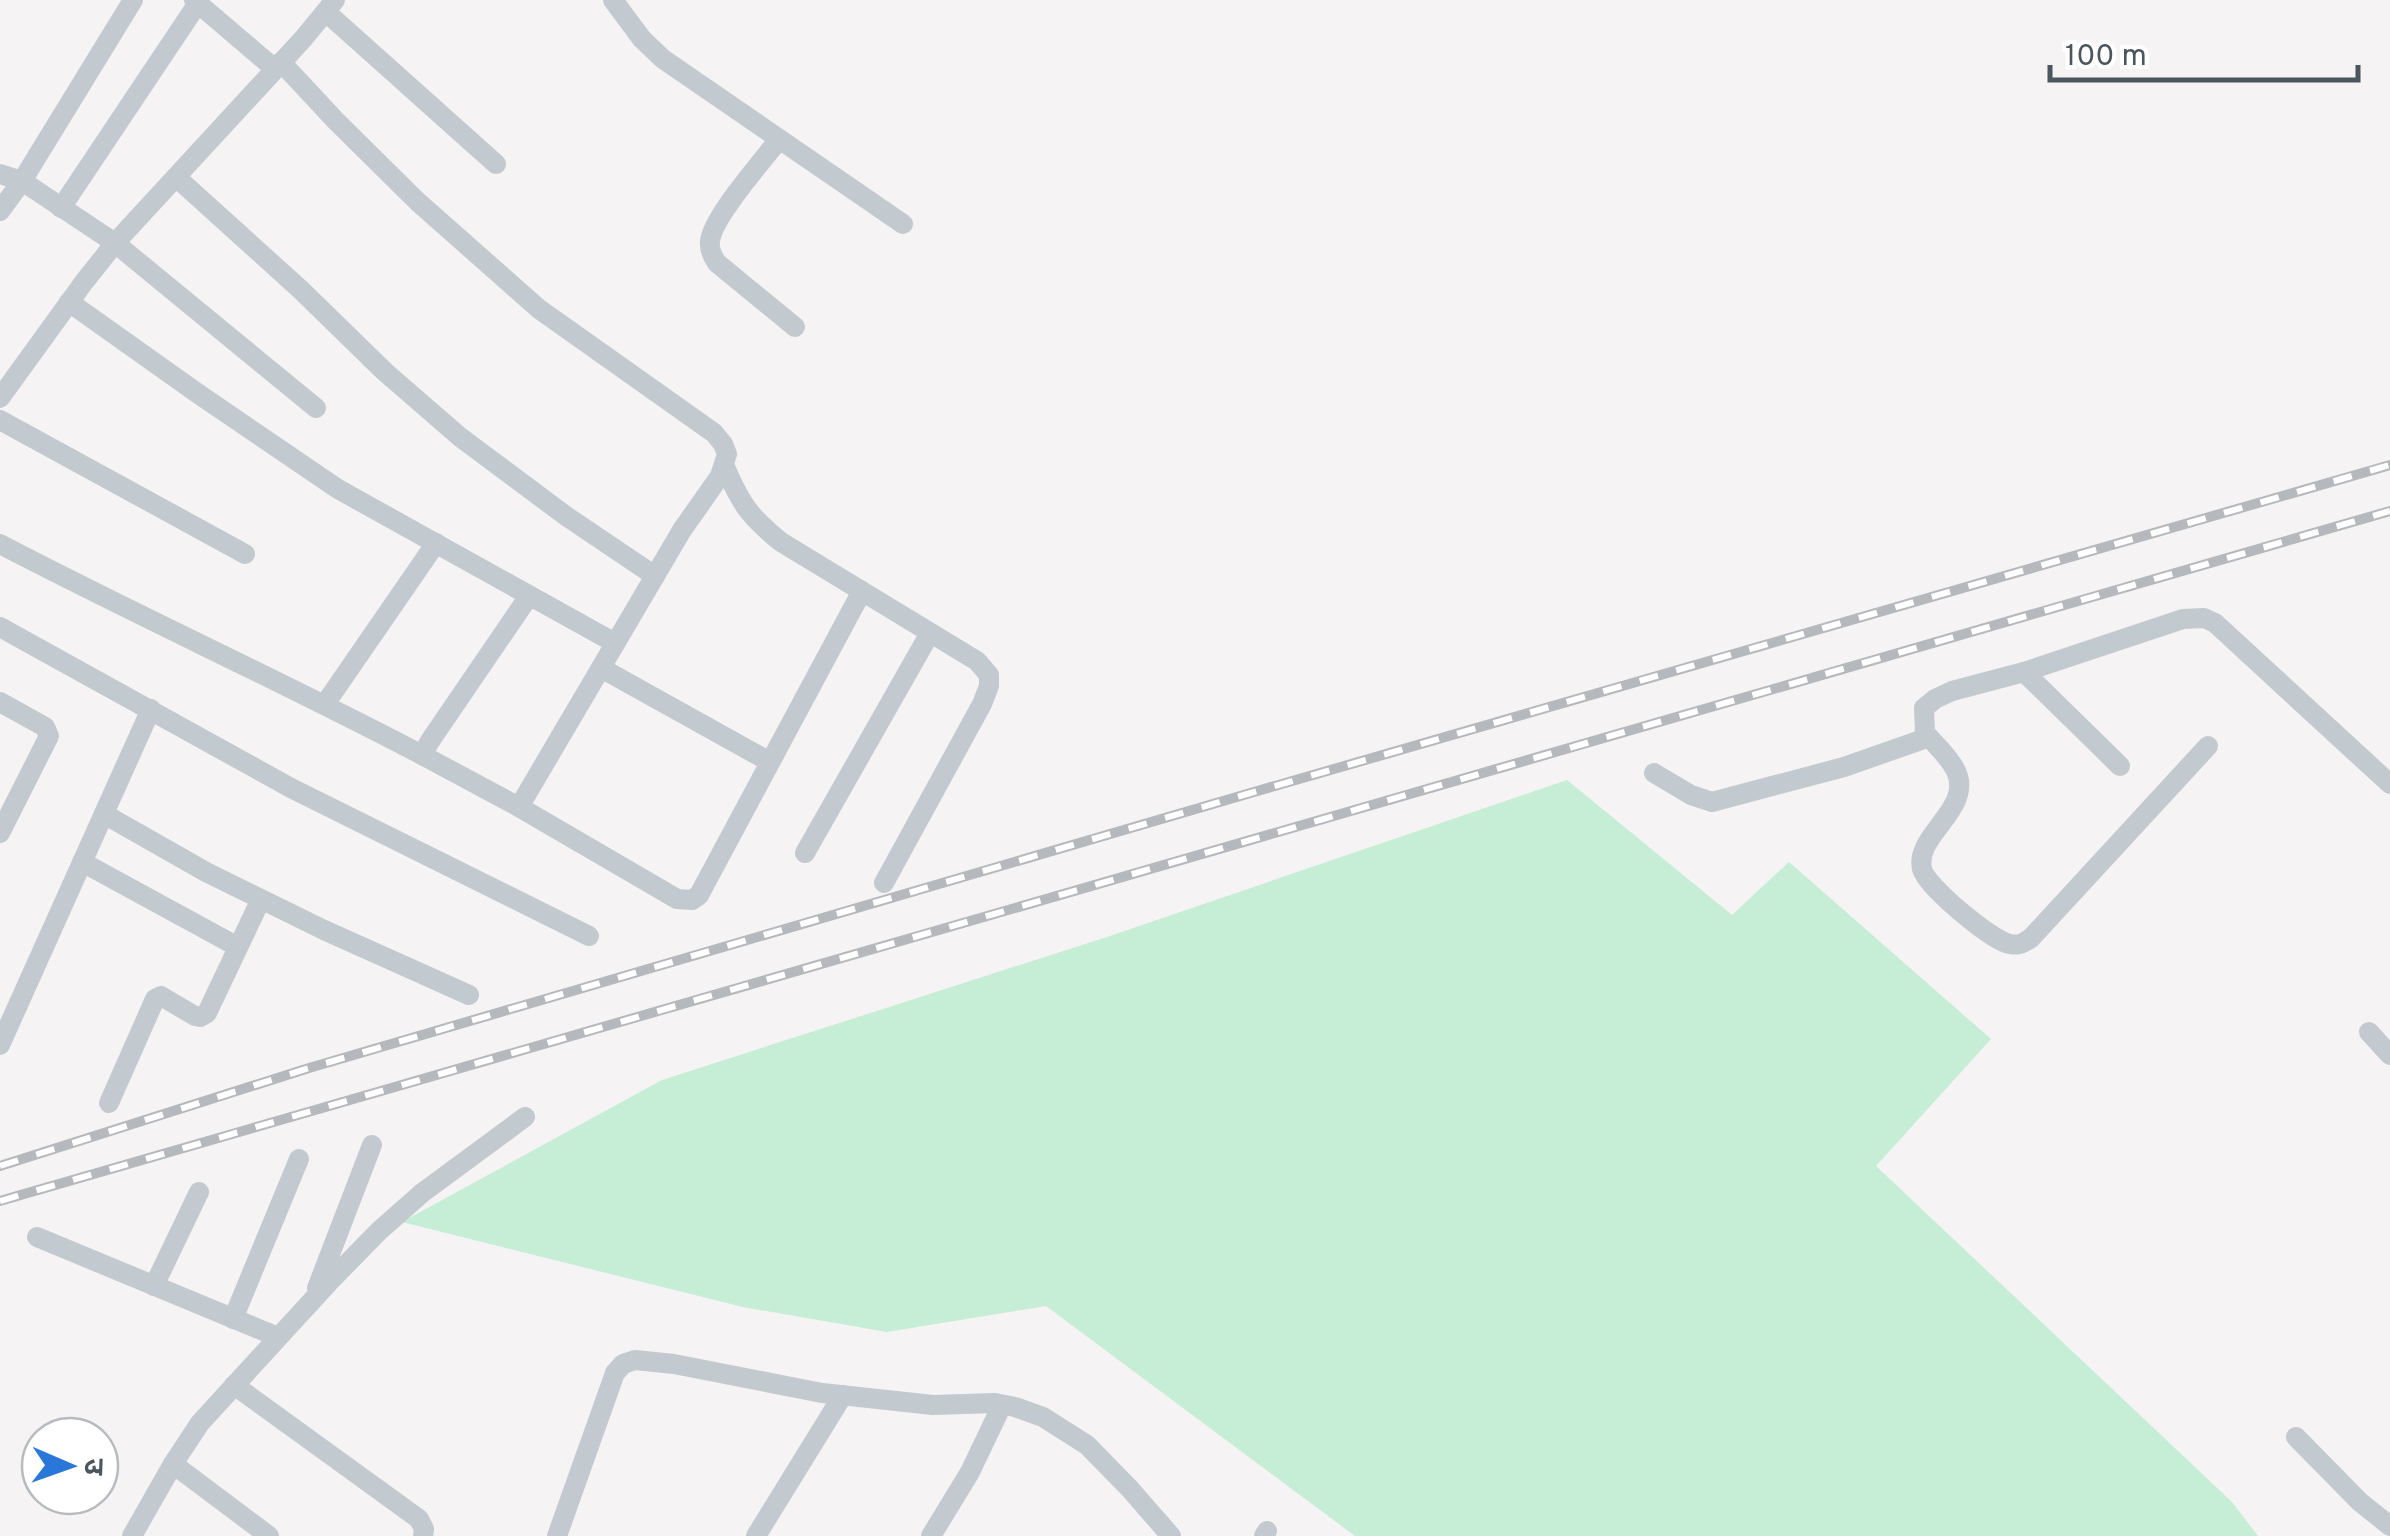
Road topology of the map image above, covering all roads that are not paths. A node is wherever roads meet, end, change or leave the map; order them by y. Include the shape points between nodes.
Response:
1 (134, 0) edge
2 (613, 0) edge
3 (196, 2) edge
4 (331, 6) edge
5 (278, 66) junction
6 (780, 139) junction
7 (496, 164) dead end
8 (0, 174) edge
9 (176, 177) junction
10 (22, 181) junction
11 (62, 208) junction
12 (0, 211) edge
13 (903, 224) dead end
14 (115, 244) junction
15 (69, 302) junction
16 (795, 327) dead end
17 (0, 398) edge
18 (316, 408) dead end
19 (0, 420) edge
20 (724, 467) junction
21 (436, 543) junction
22 (0, 544) edge
23 (245, 554) dead end
24 (655, 576) junction
25 (862, 591) junction
26 (530, 596) junction
27 (0, 627) edge
28 (930, 632) junction
29 (615, 643) junction
30 (600, 668) junction
31 (2024, 672) junction
32 (0, 702) edge
33 (325, 704) junction
34 (151, 710) junction
35 (1925, 733) junction
36 (2208, 746) dead end
37 (422, 755) junction
38 (770, 762) junction
39 (2120, 766) dead end
40 (1654, 773) dead end
41 (2390, 784) edge
42 (519, 807) junction
43 (104, 814) junction
44 (0, 833) edge
45 (805, 853) dead end
46 (82, 862) junction
47 (884, 883) dead end
48 (261, 898) junction
49 (589, 936) dead end
50 (238, 947) junction
51 (469, 995) dead end
52 (2370, 1032) dead end
53 (0, 1044) edge
54 (2390, 1055) edge
55 (109, 1103) dead end
56 (525, 1117) dead end
57 (372, 1145) dead end
58 (299, 1159) dead end
59 (199, 1192) dead end
60 (37, 1237) dead end
61 (154, 1286) junction
62 (312, 1300) junction
63 (233, 1318) junction
64 (278, 1337) junction
65 (234, 1385) junction
66 (842, 1395) junction
67 (1002, 1405) junction
68 (2296, 1438) dead end
69 (173, 1464) junction
70 (2390, 1526) edge
71 (132, 1536) edge
72 (269, 1536) edge
73 (423, 1536) edge
74 (557, 1536) edge
75 (756, 1536) edge
76 (931, 1536) edge
77 (1171, 1536) edge

1 - 10 street
2 - 6 street via 664,59
3 - 5 street
3 - 11 street
4 - 5 street
4 - 7 street
5 - 9 street
5 - 20 street via 539,309 714,433 727,454
6 - 13 street
6 - 16 street via 717,221 710,253
8 - 10 street
9 - 14 street
9 - 24 street via 460,437
10 - 11 street
10 - 12 street
11 - 14 street
14 - 15 street
14 - 18 street
15 - 17 street
15 - 21 street via 338,489
19 - 23 street
20 - 24 street
20 - 25 street via 756,521
21 - 26 street
21 - 33 street
22 - 33 street
24 - 29 street
25 - 28 street
25 - 38 street
26 - 29 street
26 - 37 street
27 - 34 street
28 - 45 street
28 - 47 street via 984,666 989,686
29 - 30 street
30 - 38 street
30 - 42 street
31 - 35 street via 1935,698 1924,708
31 - 39 street
31 - 41 street via 2183,619 2204,618
32 - 44 street via 45,727 49,736
33 - 37 street
34 - 43 street
34 - 49 street via 291,788
35 - 36 street via 1959,780 1951,810 1924,849 1922,873 1987,933 2020,945
35 - 40 street via 1898,750 1722,801 1702,800
37 - 42 street
38 - 42 street via 692,900 677,899
43 - 46 street
43 - 48 street
46 - 50 street
46 - 53 street
48 - 50 street
48 - 51 street
50 - 55 street via 205,1016 154,998
52 - 54 street
56 - 62 street via 422,1193
57 - 62 street
58 - 63 street
59 - 61 street
60 - 61 street
61 - 63 street
62 - 64 street
63 - 64 street
64 - 65 street
65 - 69 street
65 - 73 street via 419,1519
66 - 67 street
66 - 74 street via 674,1364 623,1364 614,1373
66 - 75 street
67 - 76 street
67 - 77 street via 1042,1417 1088,1446
68 - 70 street
69 - 71 street
69 - 72 street

